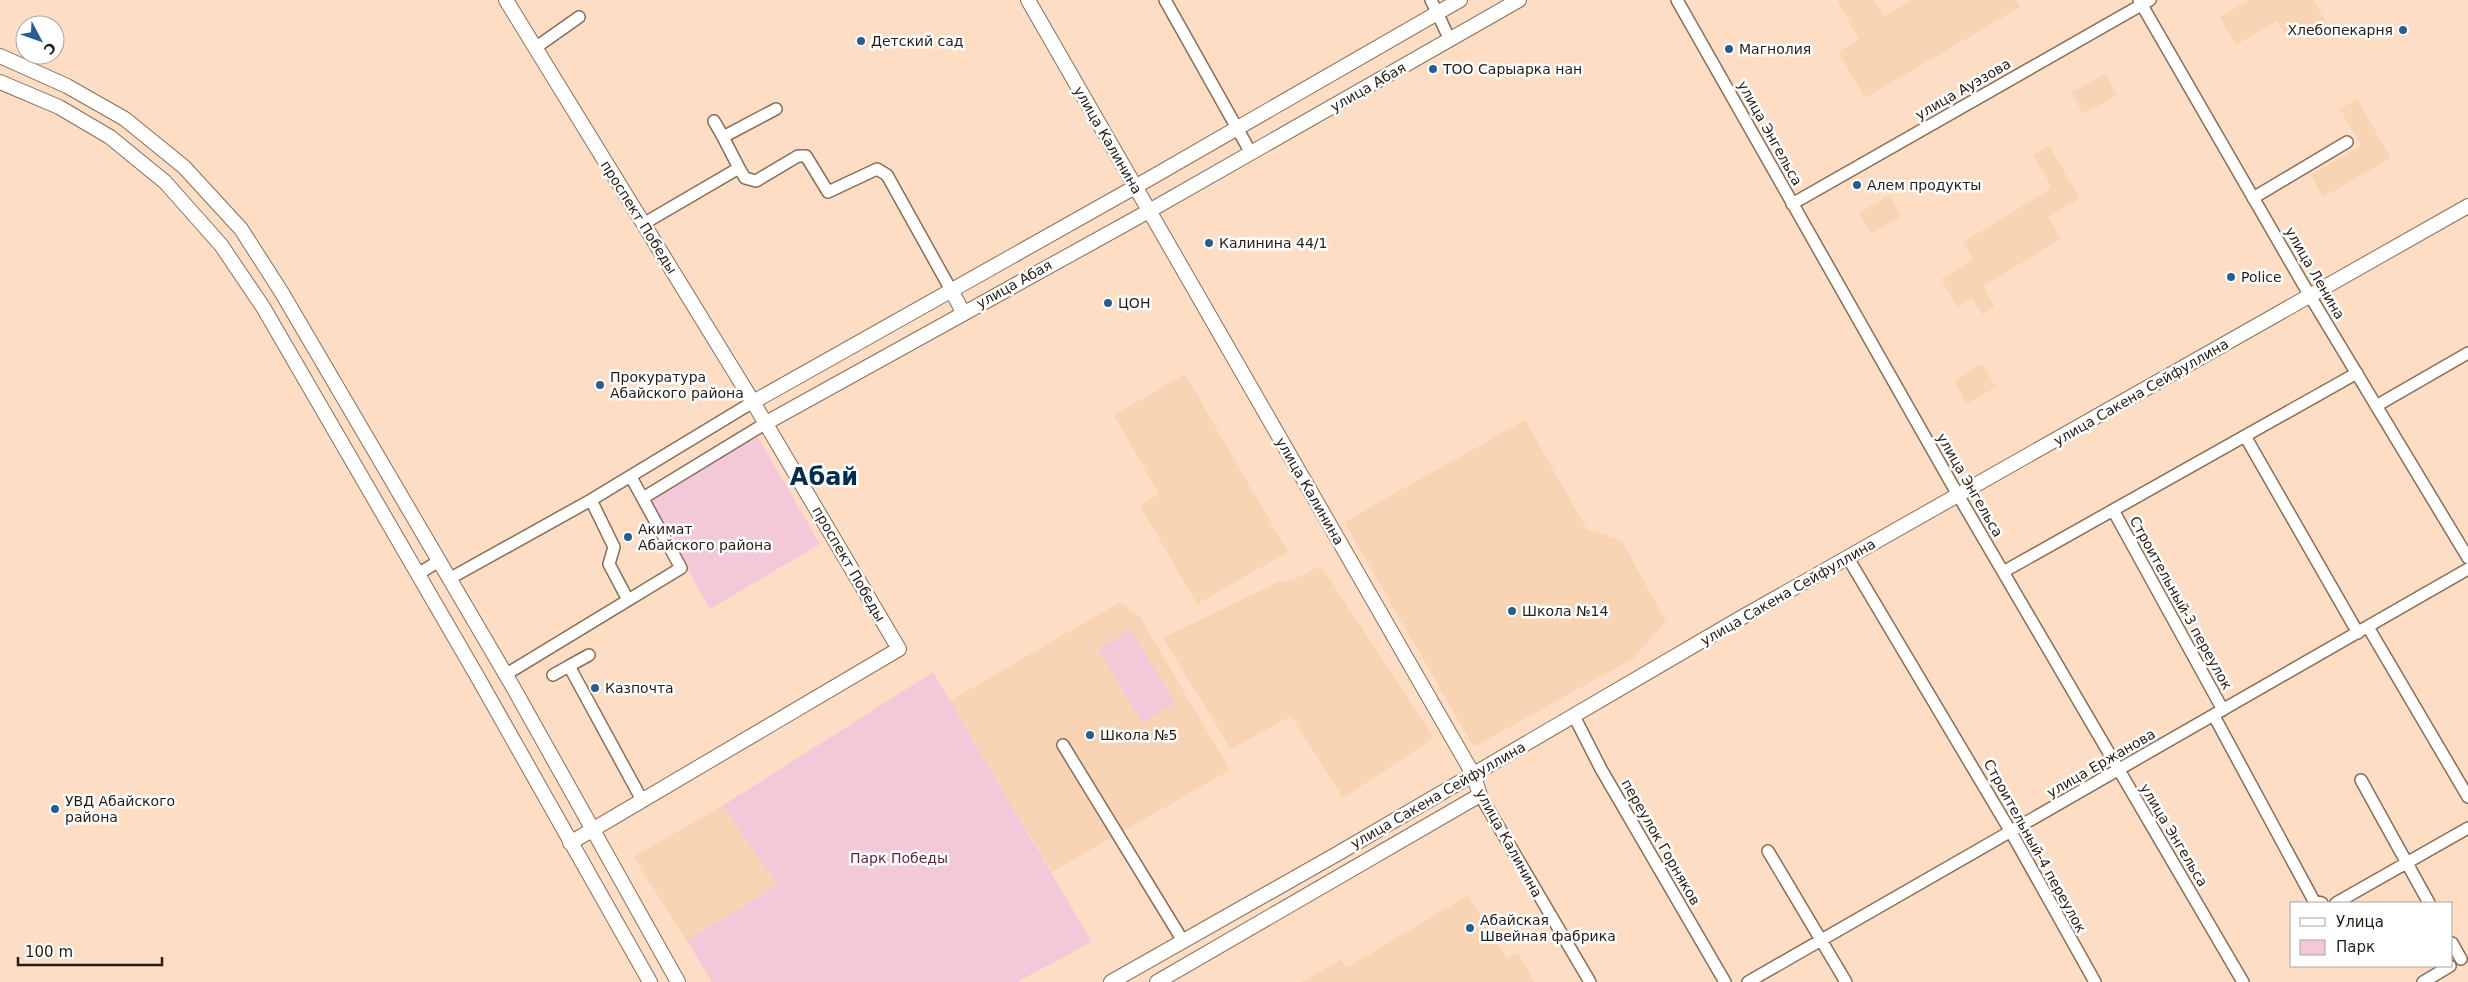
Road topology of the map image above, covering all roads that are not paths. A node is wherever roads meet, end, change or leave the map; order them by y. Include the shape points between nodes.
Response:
1 (506, 0) edge
2 (1028, 0) edge
3 (1164, 0) edge
4 (1431, 0) edge
5 (1460, 0) edge
6 (1519, 0) edge
7 (1677, 0) edge
8 (2144, 1) edge
9 (1438, 13) junction
10 (579, 17) dead end
11 (1450, 40) junction
12 (535, 48) junction
13 (0, 56) edge
14 (0, 82) edge
15 (776, 109) dead end
16 (714, 121) dead end
17 (1237, 128) junction
18 (723, 138) junction
19 (2347, 142) dead end
20 (1251, 153) junction
21 (739, 168) junction
22 (1135, 187) junction
23 (2253, 198) junction
24 (1792, 204) junction
25 (2468, 206) edge
26 (1149, 211) junction
27 (643, 224) junction
28 (951, 290) junction
29 (282, 293) junction
30 (2310, 296) junction
31 (263, 307) junction
32 (963, 312) junction
33 (2468, 353) edge
34 (2357, 373) junction
35 (753, 402) junction
36 (2376, 406) junction
37 (766, 423) junction
38 (2245, 436) junction
39 (631, 477) junction
40 (1958, 495) junction
41 (643, 498) junction
42 (591, 500) junction
43 (2113, 510) junction
44 (1848, 558) junction
45 (2468, 558) edge
46 (439, 561) junction
47 (2468, 569) edge
48 (2003, 572) junction
49 (418, 574) junction
50 (449, 579) junction
51 (628, 600) junction
52 (2368, 627) junction
53 (2358, 633) junction
54 (588, 655) dead end
55 (569, 666) junction
56 (502, 669) junction
57 (553, 675) dead end
58 (477, 676) junction
59 (2218, 713) junction
60 (1574, 716) junction
61 (1063, 745) dead end
62 (2118, 771) junction
63 (1473, 774) junction
64 (2361, 780) dead end
65 (1480, 795) junction
66 (2468, 797) edge
67 (642, 800) junction
68 (2468, 828) edge
69 (592, 830) junction
70 (2011, 832) junction
71 (570, 843) junction
72 (1768, 851) dead end
73 (2406, 864) junction
74 (2318, 902) edge
75 (2338, 902) edge
76 (2428, 902) edge
77 (1822, 940) junction
78 (1183, 941) junction
79 (2453, 945) edge
80 (2461, 960) edge
81 (2449, 967) edge
82 (650, 982) edge
83 (678, 982) edge
84 (1112, 982) edge
85 (1157, 982) edge
86 (1590, 982) edge
87 (1726, 982) edge
88 (1748, 982) edge
89 (1846, 982) edge
90 (2095, 982) edge
91 (2244, 982) edge
92 (2423, 982) edge

1 - 12 street, проспект Победы
2 - 22 street, улица Калинина
3 - 17 street
4 - 9 street
5 - 9 street, улица Абая
6 - 11 street, улица Абая
7 - 24 street, улица Энгельса
8 - 23 street, улица Ленина
8 - 24 street, улица Ауэзова
9 - 11 street
9 - 17 street, улица Абая
10 - 12 street
11 - 20 street, улица Абая
12 - 27 street, проспект Победы
13 - 29 street via 67,86 125,119 184,166 241,229
14 - 31 street via 59,106 110,137 165,182 221,245
15 - 18 street
16 - 18 street
17 - 20 street
17 - 22 street, улица Абая
18 - 21 street
19 - 23 street
20 - 26 street, улица Абая
21 - 27 street
21 - 28 street via 745,178 756,181 798,156 806,156 828,192 877,169 882,171
22 - 26 street, улица Калинина
22 - 28 street, улица Абая
23 - 30 street, улица Ленина
24 - 40 street, улица Энгельса
25 - 30 street, улица Сакена Сейфуллина
26 - 32 street, улица Абая
26 - 63 street, улица Калинина
27 - 35 street, проспект Победы
28 - 32 street, улица Абая
28 - 35 street
29 - 31 street
29 - 46 street
30 - 34 street, улица Ленина
30 - 40 street, улица Сакена Сейфуллина
31 - 49 street
32 - 37 street
33 - 36 street
34 - 36 street, улица Ленина
34 - 38 street
35 - 37 street, проспект Победы
35 - 39 street
36 - 45 street, улица Ленина
37 - 41 street
37 - 67 street, проспект Победы via 899,649
38 - 43 street
38 - 53 street
39 - 41 street
39 - 42 street
40 - 44 street, улица Сакена Сейфуллина
40 - 48 street, улица Энгельса
41 - 51 street via 681,568
42 - 50 street
42 - 51 street via 614,547 608,564
43 - 48 street
43 - 59 street, Строительный-3 переулок
44 - 60 street, улица Сакена Сейфуллина
44 - 70 street, Строительный-4 переулок
46 - 49 street
46 - 50 street
47 - 52 street, улица Ержанова
48 - 62 street, улица Энгельса
49 - 58 street
50 - 56 street
51 - 56 street
52 - 53 street, улица Ержанова
52 - 66 street
53 - 59 street, улица Ержанова
54 - 55 street
55 - 57 street
55 - 67 street
56 - 58 street
56 - 69 street
58 - 71 street
59 - 62 street, улица Ержанова
59 - 74 street, Строительный-3 переулок via 2314,901
60 - 63 street, улица Сакена Сейфуллина
60 - 87 street, переулок Горняков via 1601,769
61 - 78 street
62 - 70 street, улица Ержанова
62 - 91 street, улица Энгельса
63 - 65 street, улица Калинина
63 - 78 street, улица Сакена Сейфуллина
64 - 73 street
65 - 85 street, улица Сакена Сейфуллина
65 - 86 street, улица Калинина
67 - 69 street, проспект Победы
68 - 73 street
69 - 71 street, проспект Победы
69 - 83 street
70 - 77 street, улица Ержанова
70 - 90 street, Строительный-4 переулок
71 - 82 street
72 - 77 street
73 - 75 street
73 - 76 street
77 - 88 street, улица Ержанова
77 - 89 street
78 - 84 street, улица Сакена Сейфуллина
79 - 80 street
81 - 92 street

